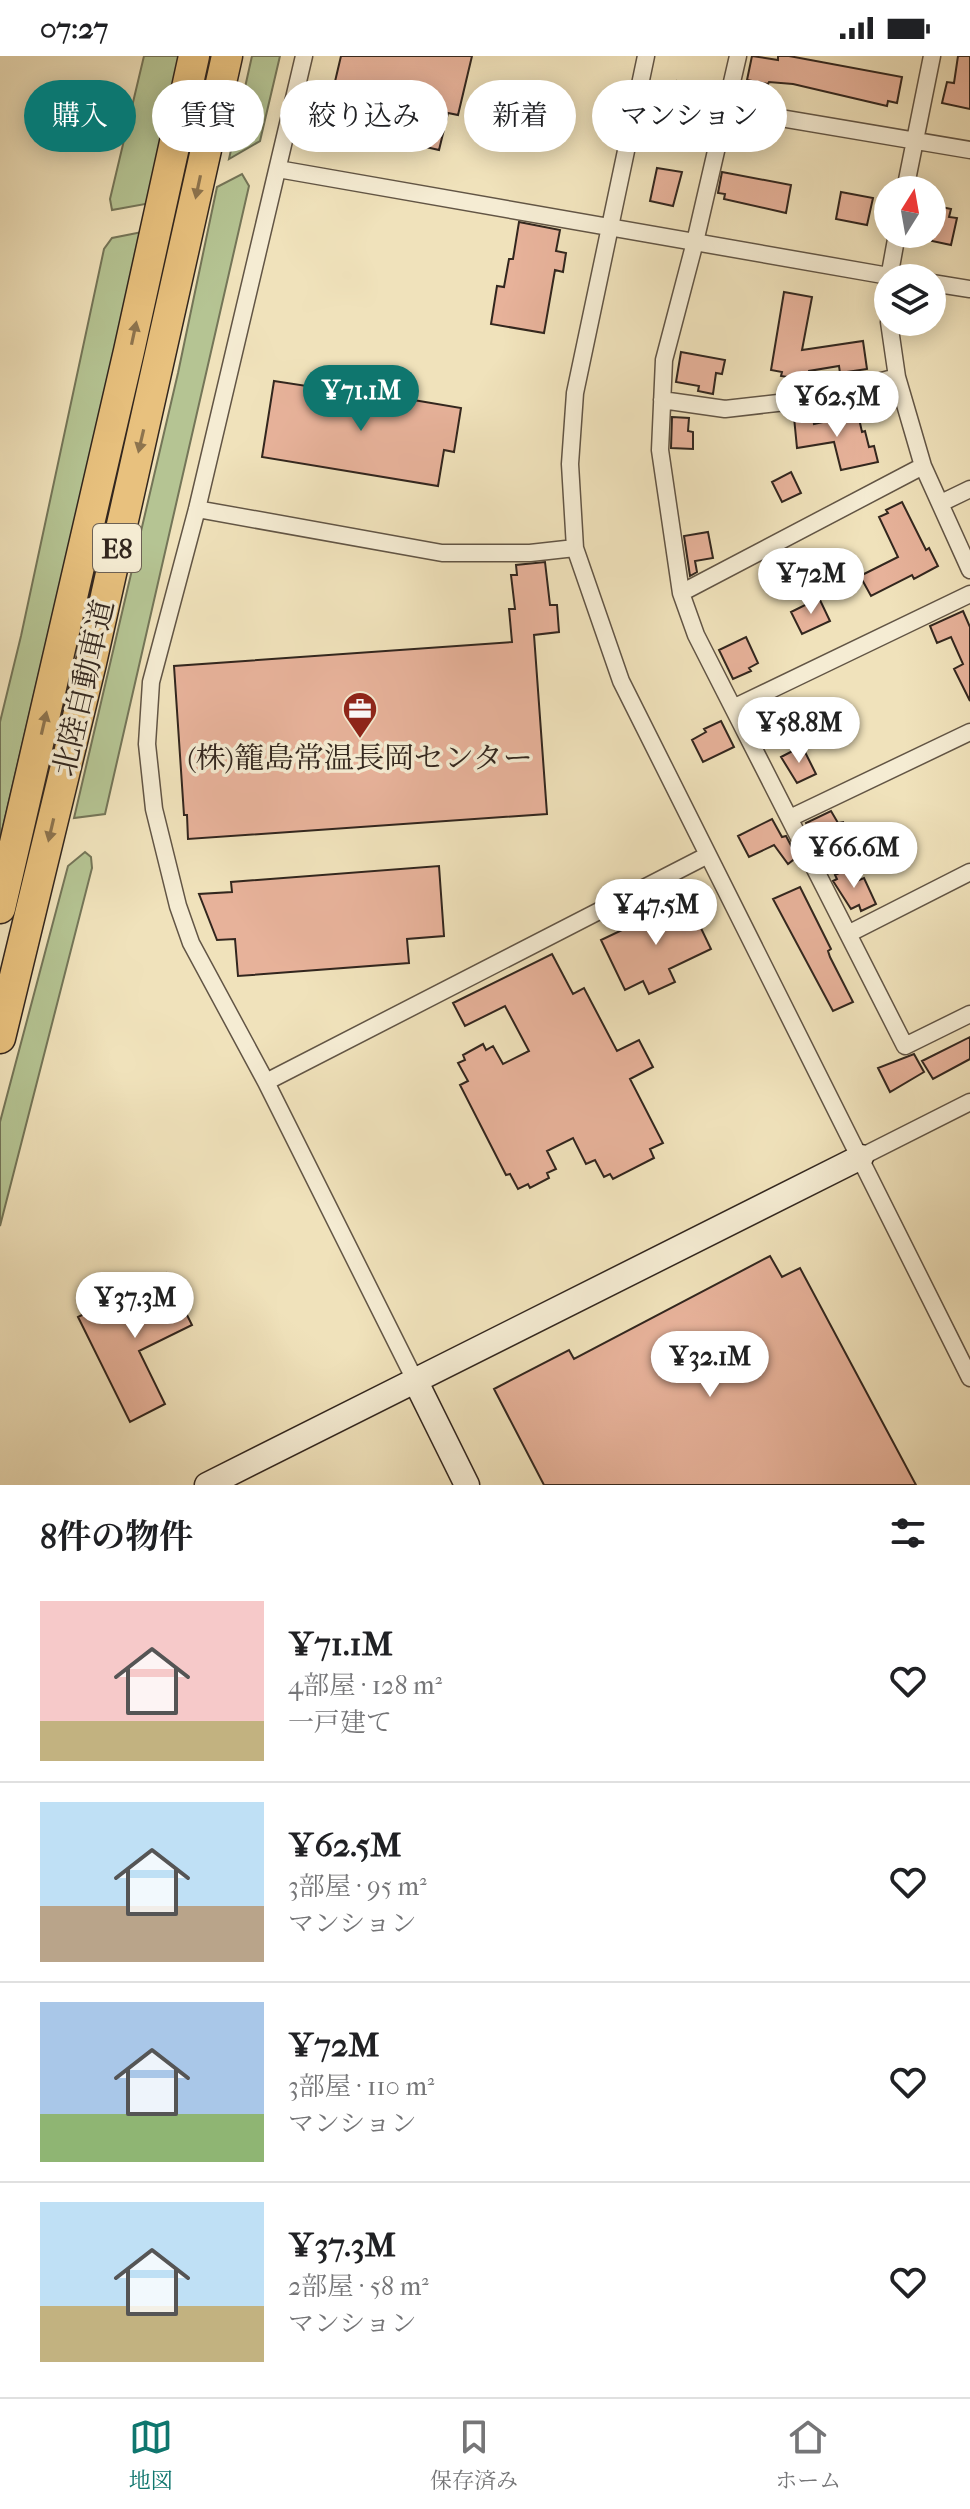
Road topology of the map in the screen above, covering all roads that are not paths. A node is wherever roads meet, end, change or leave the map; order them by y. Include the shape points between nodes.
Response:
1 (194, 56) edge
2 (227, 56) edge
3 (304, 56) edge
4 (646, 56) edge
5 (738, 56) edge
6 (932, 56) edge
7 (733, 80) edge
8 (787, 119) edge
9 (914, 140) junction
10 (970, 150) edge
11 (717, 152) edge
12 (278, 169) junction
13 (908, 176) edge
14 (610, 228) junction
15 (695, 242) junction
16 (874, 274) edge
17 (946, 285) edge
18 (970, 289) edge
19 (891, 336) edge
20 (897, 377) junction
21 (662, 400) junction
22 (923, 466) junction
23 (970, 489) edge
24 (941, 503) junction
25 (197, 509) junction
26 (575, 548) junction
27 (970, 570) edge
28 (681, 593) junction
29 (970, 594) edge
30 (735, 707) junction
31 (970, 732) edge
32 (790, 818) junction
33 (708, 855) junction
34 (970, 872) edge
35 (0, 908) edge
36 (848, 934) junction
37 (970, 1014) edge
38 (0, 1038) edge
39 (266, 1082) junction
40 (970, 1102) edge
41 (861, 1157) junction
42 (970, 1378) edge
43 (416, 1382) junction
44 (207, 1485) edge
45 (467, 1485) edge

35 -> 1 highway, 北陸自動車道 / E8
2 -> 38 highway, 北陸自動車道 / E8 via 91,663
3 - 12 street
4 - 14 street
5 - 7 street
6 - 9 street
8 - 9 street
9 - 10 street
9 - 13 street
11 - 15 street
12 - 14 street
12 - 25 street
14 - 15 street
14 - 26 street via 575,393 570,464
15 - 16 street
15 - 21 street via 664,360
17 - 18 street
19 - 20 street
20 - 21 street via 813,399 725,409
20 - 22 street
21 - 28 street via 660,450
22 - 24 street
22 - 28 street
23 - 24 street
24 - 27 street
25 - 26 street via 442,553
25 - 39 street via 151,682 147,744 154,809 191,943
26 - 33 street via 621,681
28 - 30 street via 696,635
29 - 30 street
30 - 32 street
31 - 32 street
32 - 36 street
33 - 39 street
33 - 41 street
34 - 36 street
36 - 37 street via 905,1046
39 - 43 street
40 - 41 street
41 - 42 street
41 - 43 street
43 - 44 street
43 - 45 street

